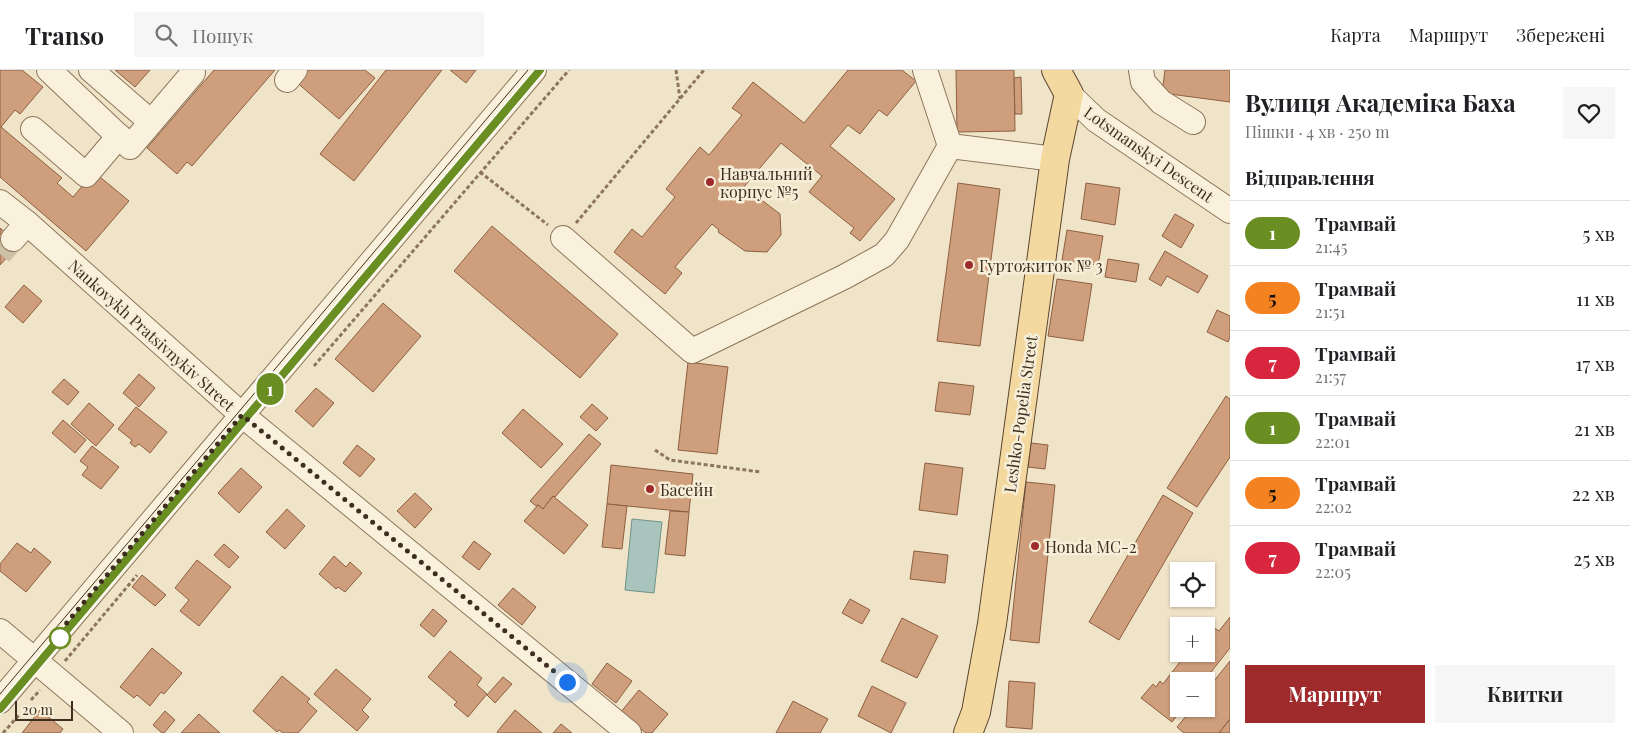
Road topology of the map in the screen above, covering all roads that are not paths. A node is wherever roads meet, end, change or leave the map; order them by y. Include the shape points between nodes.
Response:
1 (49, 70) edge
2 (91, 70) edge
3 (534, 70) edge
4 (925, 70) edge
5 (1056, 70) edge
6 (1141, 70) edge
7 (193, 73) dead end
8 (1069, 94) junction
9 (151, 122) junction
10 (1193, 122) dead end
11 (33, 129) dead end
12 (119, 136) junction
13 (950, 146) junction
14 (1055, 159) junction
15 (0, 202) edge
16 (1230, 211) edge
17 (563, 238) road end
18 (242, 415) junction
19 (0, 632) edge
20 (34, 660) junction
21 (0, 701) edge
22 (121, 733) edge
23 (629, 733) edge
24 (968, 733) edge

1 - 12 street
2 - 9 street
3 - 18 street
4 - 13 street
5 - 8 main road
6 - 10 street via 1143,82 1160,102
7 - 9 street
8 - 14 main road, Leshko-Popelia Street
8 - 16 street, Lotsmanskyi Descent via 1096,120
9 - 12 street via 130,146
11 - 12 street via 86,175
13 - 14 street
13 - 17 street via 898,240 884,255 844,278 692,351
14 - 24 main road, Leshko-Popelia Street via 992,624 976,712
15 - 18 street, Naukovykh Pratsivnykiv Street via 20,231
18 - 20 street
18 - 23 street, Naukovykh Pratsivnykiv Street
19 - 20 street
20 - 21 street
20 - 22 street

